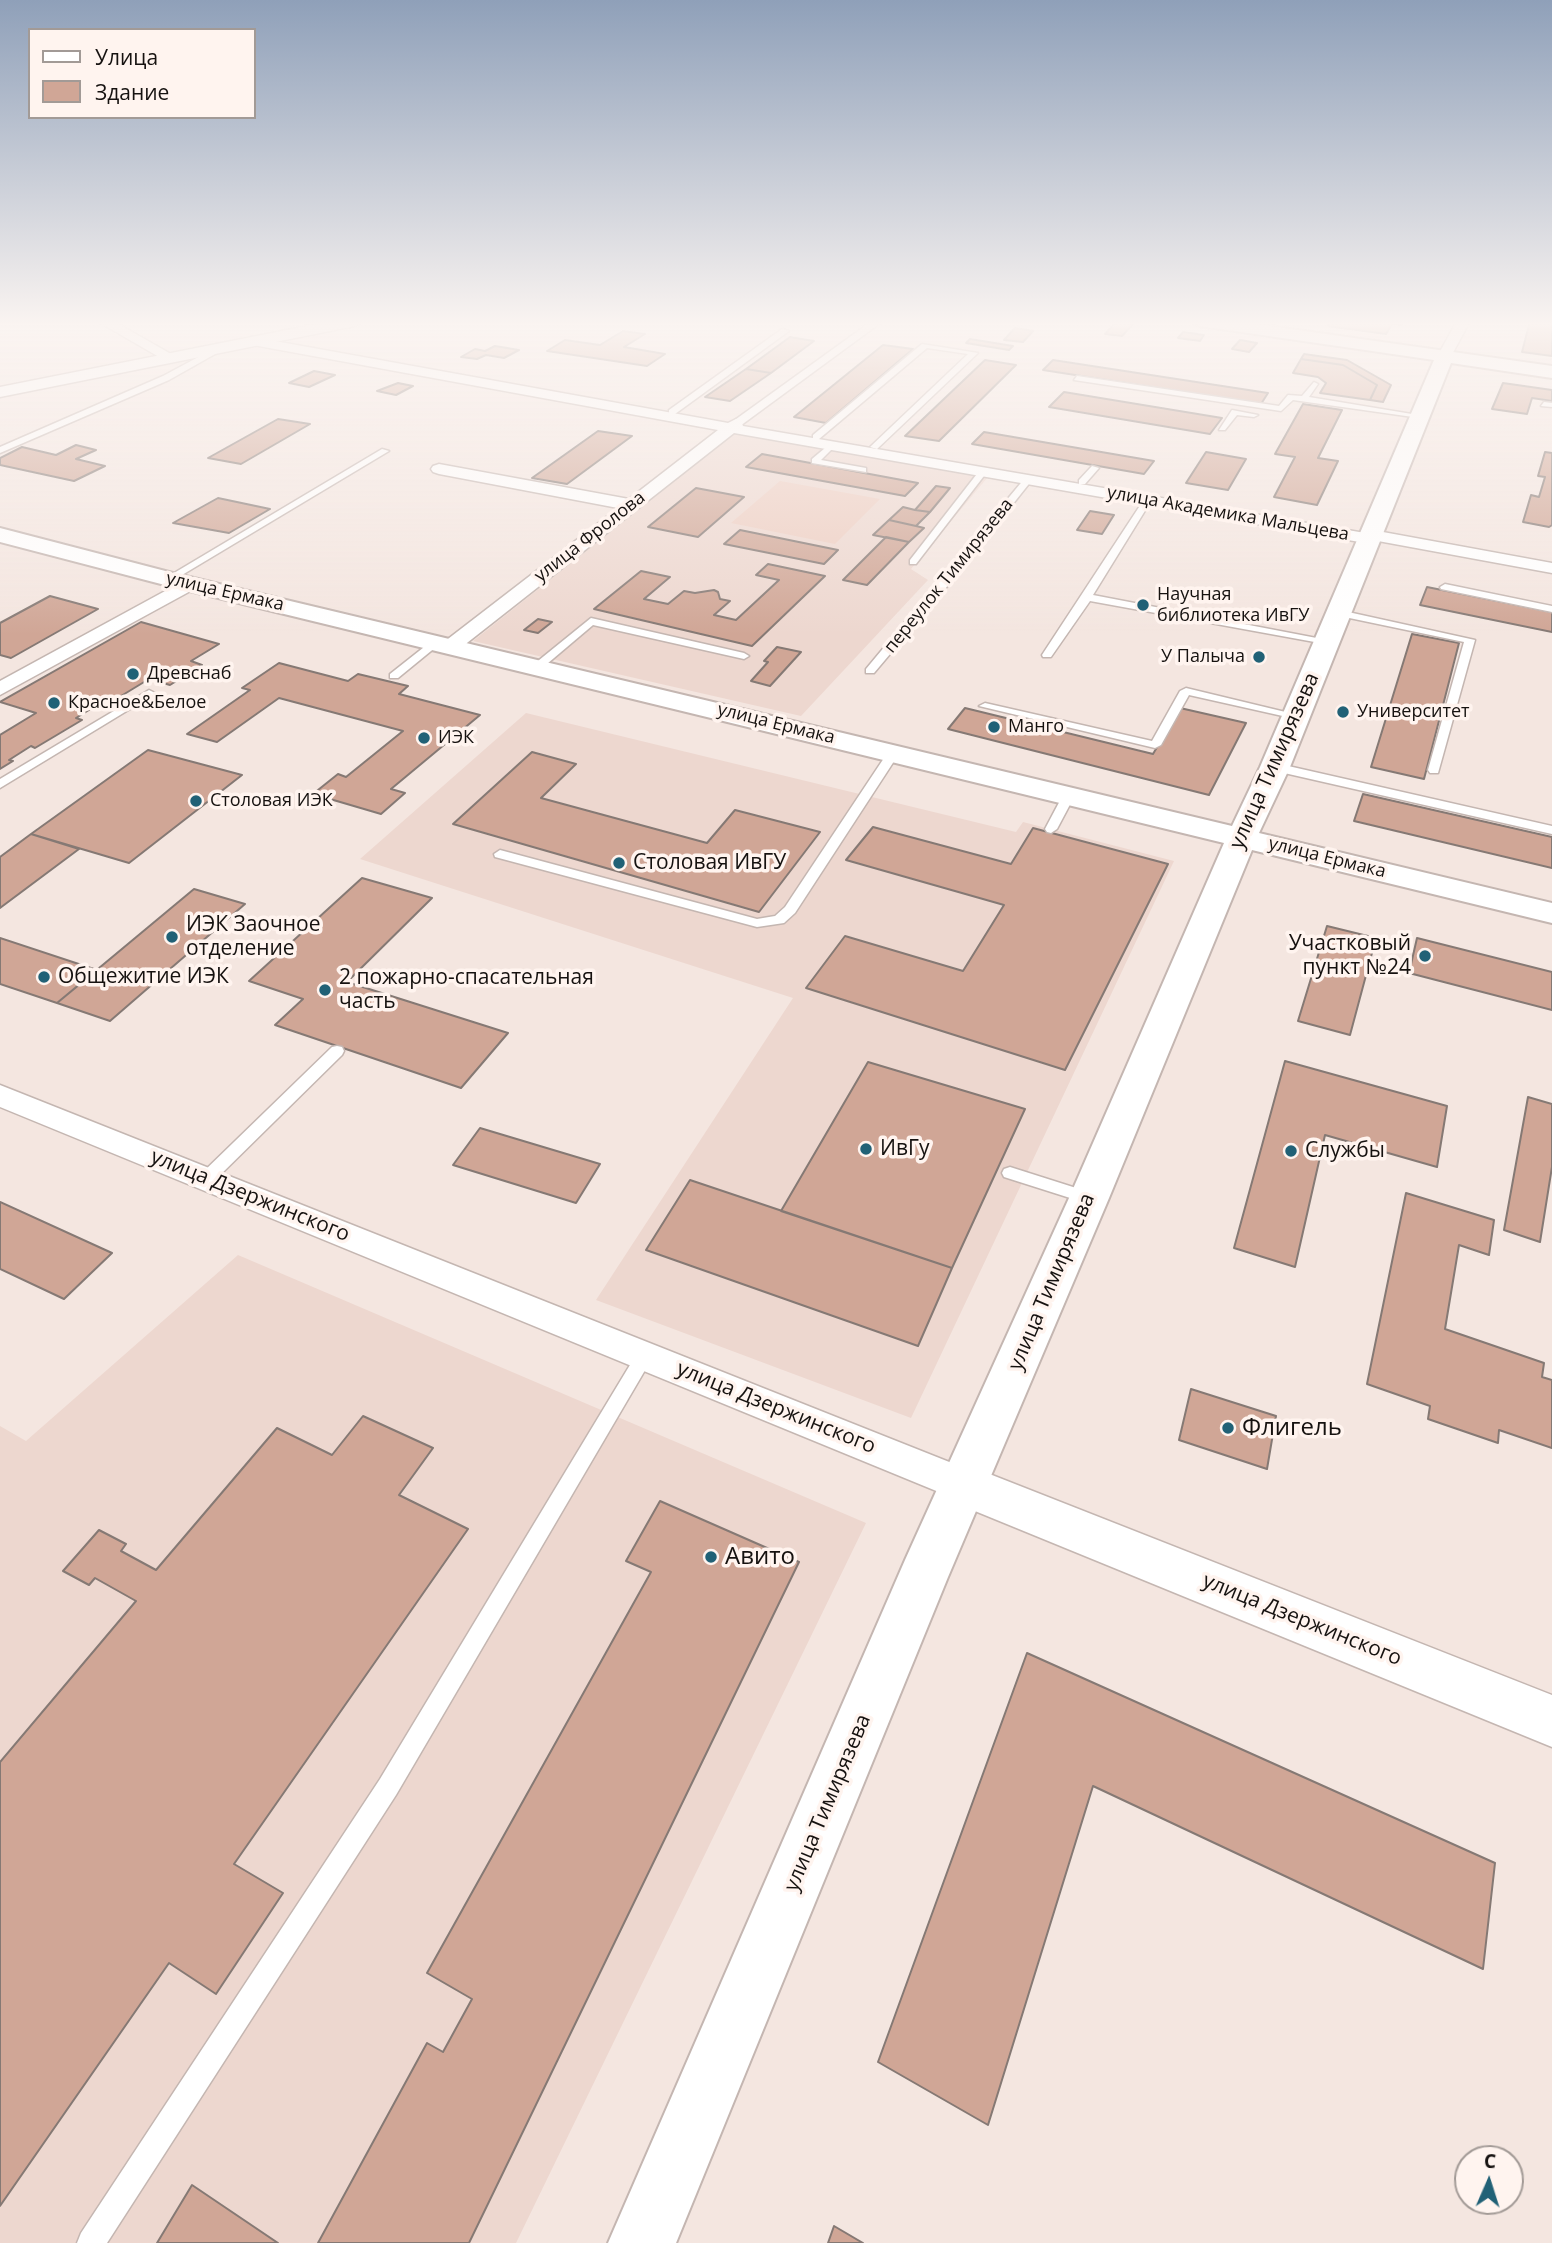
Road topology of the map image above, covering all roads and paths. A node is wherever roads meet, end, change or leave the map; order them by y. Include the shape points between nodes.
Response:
1 (57, 426) edge
2 (733, 426) junction
3 (829, 426) edge
4 (897, 426) edge
5 (1224, 426) edge
6 (1416, 426) edge
7 (1222, 428) dead end
8 (816, 437) junction
9 (831, 446) junction
10 (874, 447) junction
11 (0, 450) edge
12 (385, 451) dead end
13 (1095, 468) dead end
14 (439, 469) dead end
15 (985, 469) junction
16 (863, 470) dead end
17 (1027, 480) junction
18 (1082, 482) junction
19 (1147, 501) junction
20 (631, 505) junction
21 (0, 535) edge
22 (1372, 535) junction
23 (913, 562) dead end
24 (1552, 568) edge
25 (179, 582) junction
26 (1445, 587) dead end
27 (1087, 597) junction
28 (1552, 609) edge
29 (1339, 612) junction
30 (1327, 643) junction
31 (444, 644) junction
32 (1047, 655) dead end
33 (744, 656) dead end
34 (537, 667) junction
35 (870, 671) dead end
36 (394, 677) dead end
37 (0, 689) edge
38 (149, 693) dead end
39 (985, 706) dead end
40 (1296, 716) junction
41 (894, 752) junction
42 (1275, 767) junction
43 (1434, 771) dead end
44 (0, 784) edge
45 (1069, 795) junction
46 (1051, 829) dead end
47 (1552, 831) edge
48 (1242, 837) junction
49 (500, 854) dead end
50 (1552, 913) edge
51 (337, 1051) dead end
52 (0, 1095) edge
53 (1010, 1173) dead end
54 (207, 1178) junction
55 (1089, 1198) junction
56 (645, 1355) junction
57 (964, 1485) junction
58 (1552, 1721) edge
59 (91, 2243) edge
60 (642, 2243) edge

1 - 11 lane
2 - 8 street
2 - 9 street, улица Академика Мальцева
2 - 20 street, улица Фролова
3 - 8 lane
4 - 10 lane
5 - 7 lane
6 - 22 main road, улица Тимирязева
8 - 10 street
9 - 15 street, улица Академика Мальцева
9 - 16 lane via 815,461
10 - 15 street
12 - 25 lane
13 - 18 lane
14 - 20 street
15 - 17 street, улица Академика Мальцева
15 - 18 street
15 - 23 lane
17 - 19 street, улица Академика Мальцева
17 - 35 lane, переулок Тимирязева
18 - 22 street
19 - 22 street, улица Академика Мальцева
19 - 27 lane
20 - 31 street, улица Фролова
21 - 25 main road, улица Ермака
22 - 24 street, улица Академика Мальцева
22 - 29 main road, улица Тимирязева
25 - 31 main road, улица Ермака
25 - 37 street
26 - 28 lane
27 - 30 lane
27 - 32 lane
29 - 30 main road, улица Тимирязева
29 - 43 lane via 1470,640
30 - 40 main road, улица Тимирязева
31 - 34 main road, улица Ермака
31 - 36 lane
33 - 34 lane via 591,621
34 - 41 main road, улица Ермака
38 - 44 lane
39 - 40 lane via 1155,745 1186,691
40 - 42 main road, улица Тимирязева
41 - 45 main road, улица Ермака
41 - 49 lane via 779,920 757,923
42 - 47 lane
42 - 48 main road, улица Тимирязева
45 - 46 lane
45 - 48 main road, улица Ермака
48 - 50 main road, улица Ермака
48 - 55 main road, улица Тимирязева
51 - 54 lane
52 - 54 street, улица Дзержинского
53 - 55 lane
54 - 56 street, улица Дзержинского
55 - 57 main road, улица Тимирязева
56 - 57 street, улица Дзержинского
56 - 59 lane via 387,1787
57 - 58 street, улица Дзержинского
57 - 60 main road, улица Тимирязева

